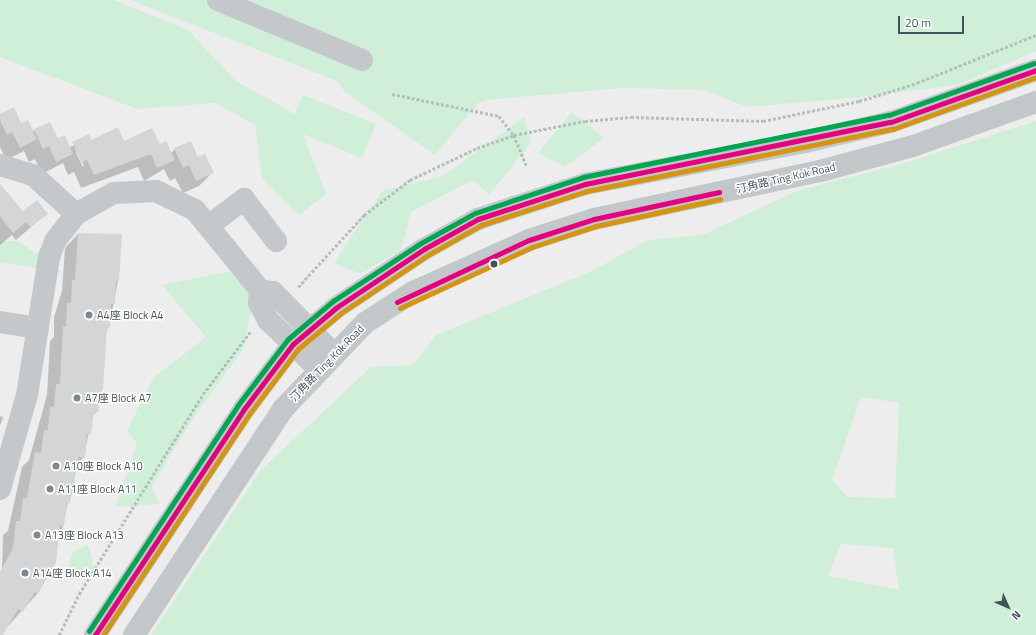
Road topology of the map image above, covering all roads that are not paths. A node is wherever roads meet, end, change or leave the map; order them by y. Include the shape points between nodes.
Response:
1 (218, 0) edge
2 (362, 60) dead end
3 (1036, 70) edge
4 (1036, 102) edge
5 (0, 165) edge
6 (76, 214) junction
7 (210, 225) junction
8 (276, 241) dead end
9 (260, 290) junction
10 (0, 322) edge
11 (38, 328) junction
12 (310, 328) junction
13 (292, 344) junction
14 (333, 353) junction
15 (318, 369) junction
16 (0, 489) edge
17 (95, 635) edge
18 (134, 635) edge

1 - 2 lane
3 - 12 main road via 891,122 805,142 585,184 478,219 424,249
4 - 14 main road, 汀角路 Ting Kok Road via 913,146 820,171 594,219 529,240 413,292 365,323
5 - 6 lane via 33,175
6 - 7 lane via 114,193 156,191 195,210
6 - 11 lane via 58,236 49,257
7 - 8 lane via 244,199
7 - 9 lane
9 - 12 lane via 273,292
9 - 13 lane via 259,303 268,320
10 - 11 lane
11 - 16 lane via 26,395
12 - 13 main road
12 - 14 lane
13 - 15 lane
13 - 17 main road via 244,409
14 - 15 main road, 汀角路 Ting Kok Road
15 - 18 main road, 汀角路 Ting Kok Road via 258,446

